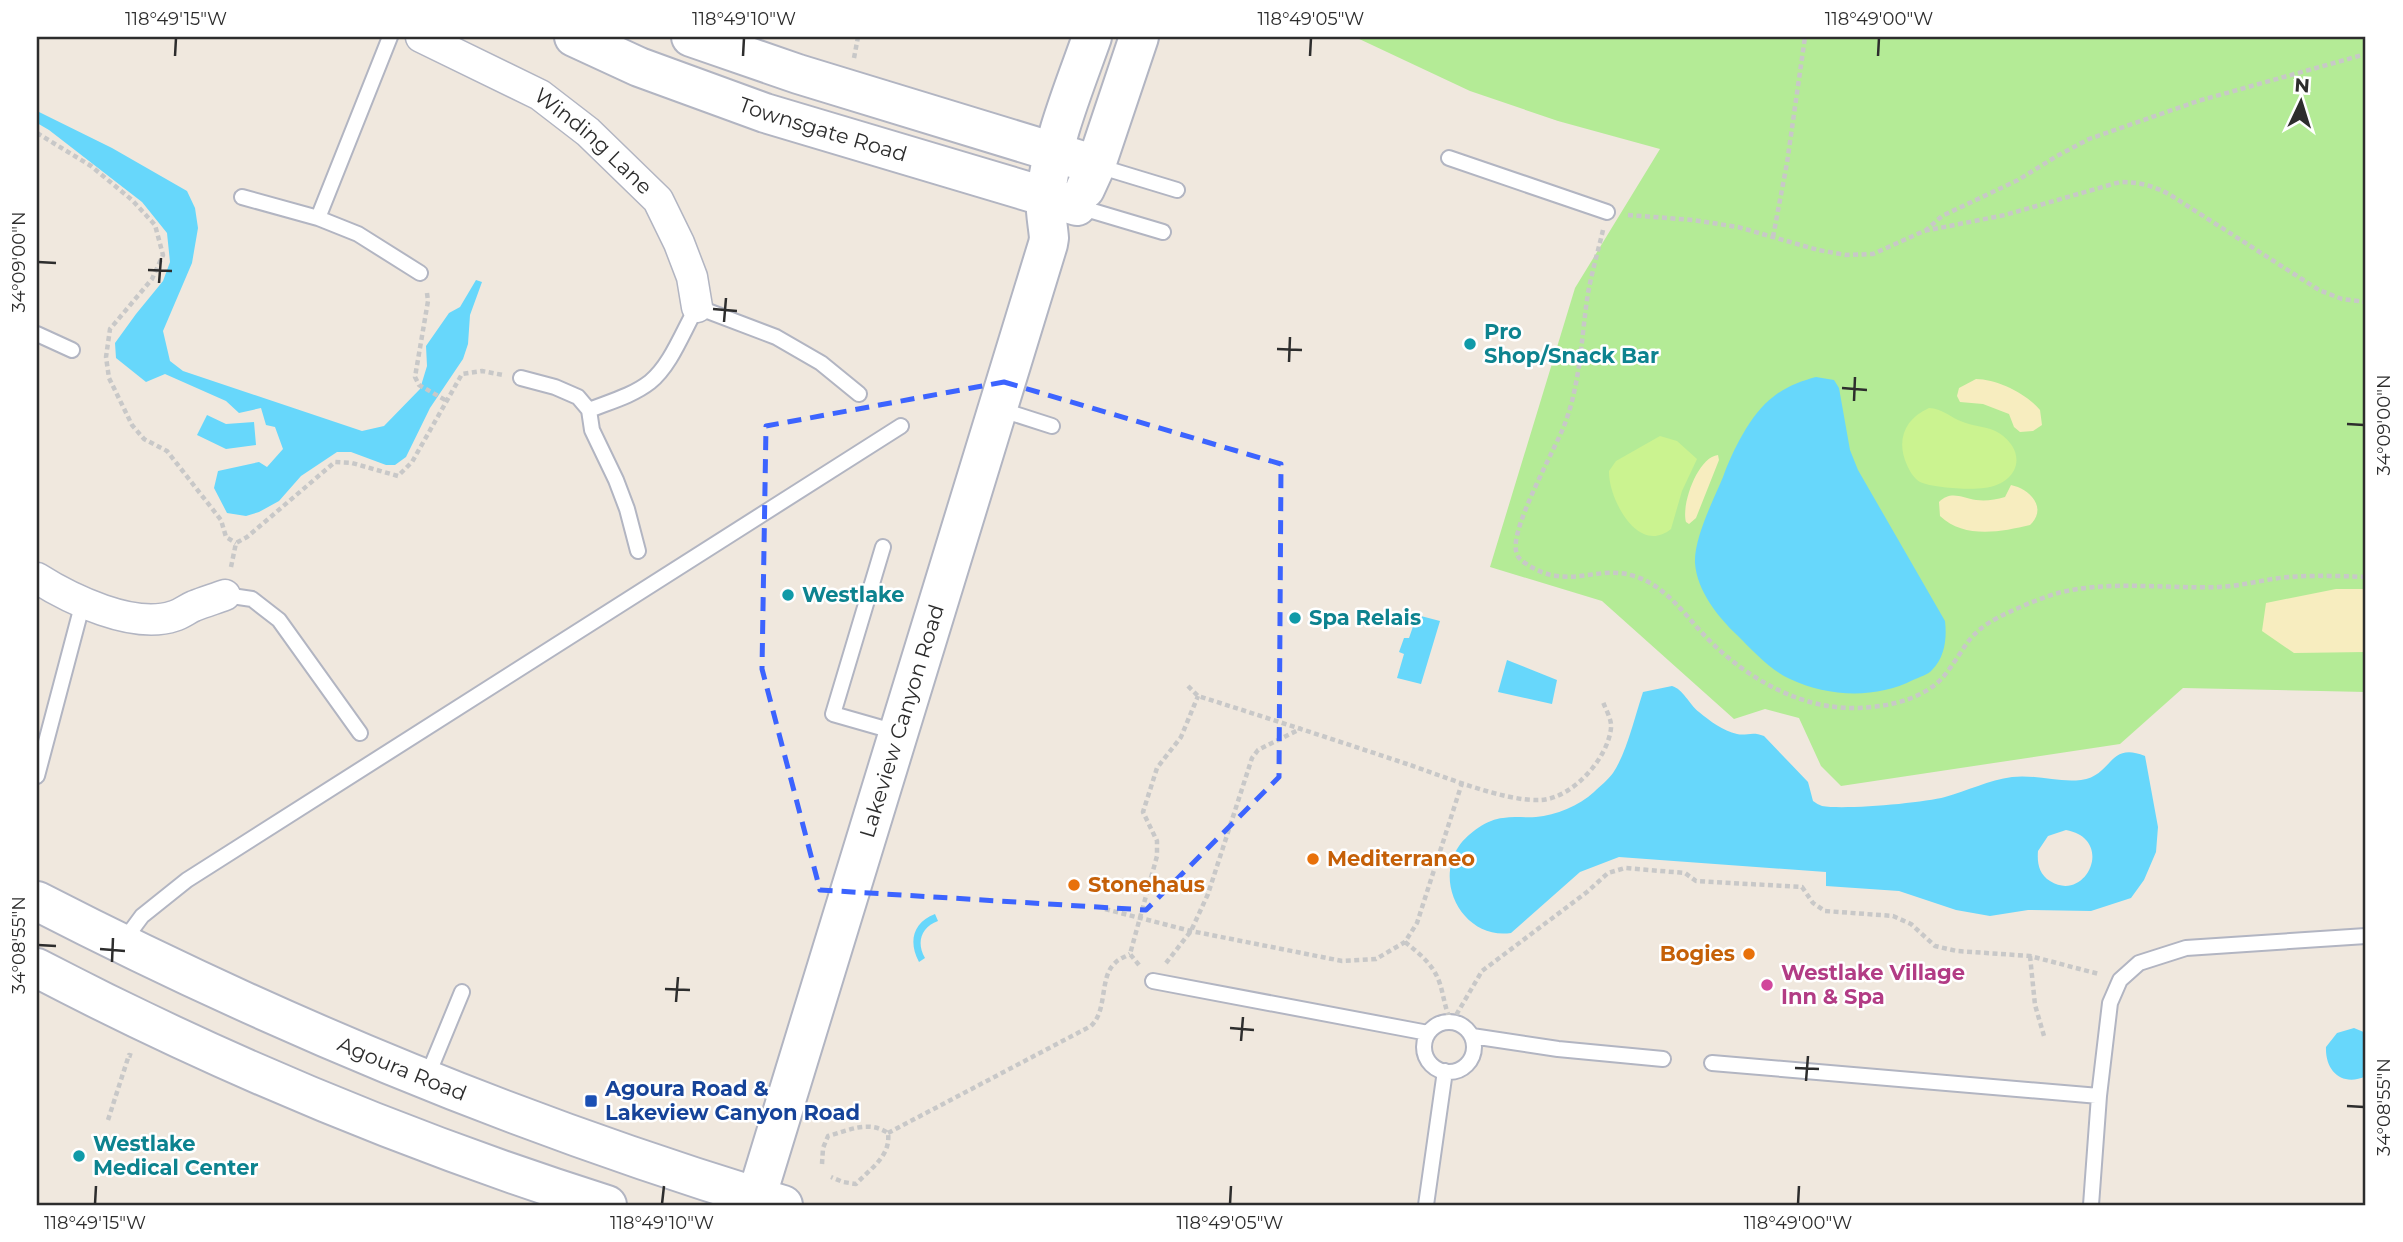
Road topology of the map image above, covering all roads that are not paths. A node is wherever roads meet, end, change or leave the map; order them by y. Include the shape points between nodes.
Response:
1 (390, 37) edge
2 (421, 37) edge
3 (574, 37) edge
4 (691, 37) edge
5 (1092, 37) edge
6 (1139, 37) edge
7 (1054, 152) junction
8 (1449, 158) dead end
9 (1096, 165) junction
10 (1177, 190) dead end
11 (242, 197) dead end
12 (1061, 201) junction
13 (1607, 212) road end
14 (317, 218) junction
15 (1163, 232) dead end
16 (420, 273) road end
17 (697, 307) junction
18 (37, 334) edge
19 (72, 350) dead end
20 (521, 379) road end
21 (859, 394) dead end
22 (997, 409) junction
23 (589, 410) junction
24 (901, 426) dead end
25 (1052, 426) dead end
26 (883, 547) dead end
27 (638, 551) dead end
28 (37, 578) edge
29 (225, 595) joint
30 (83, 602) junction
31 (898, 732) junction
32 (360, 733) dead end
33 (37, 776) edge
34 (37, 901) edge
35 (2366, 936) edge
36 (121, 944) junction
37 (37, 968) edge
38 (1153, 981) road end
39 (462, 992) dead end
40 (1429, 1033) junction
41 (1472, 1036) junction
42 (1663, 1059) dead end
43 (1712, 1063) dead end
44 (1445, 1071) junction
45 (426, 1078) junction
46 (2099, 1096) junction
47 (764, 1202) edge
48 (607, 1205) edge
49 (1426, 1205) edge
50 (2091, 1205) edge

1 - 14 lane
2 - 17 street, Winding Lane via 540,95 588,132 658,200 680,243
3 - 12 street, Townsgate Road via 639,67 765,113
4 - 7 street
5 - 7 street, Lakeview Canyon Road
6 - 9 street
7 - 9 street
7 - 12 street, Lakeview Canyon Road
8 - 13 lane
9 - 10 lane
9 - 12 street
11 - 14 lane
12 - 15 lane
12 - 22 street, Lakeview Canyon Road
14 - 16 lane via 358,234
17 - 21 lane via 776,337 821,363
17 - 23 lane via 651,382
18 - 19 lane
20 - 23 lane via 578,397
22 - 25 lane
22 - 31 street, Lakeview Canyon Road
23 - 27 lane via 592,430 616,480
24 - 36 lane via 187,880 142,916
26 - 31 lane via 833,714
28 - 30 street
29 - 30 street via 173,617 147,619
29 - 32 lane via 252,599 279,620
30 - 33 lane
31 - 47 street, Lakeview Canyon Road
34 - 36 street, Agoura Road
35 - 46 lane via 2186,948 2139,963 2120,980 2110,1003
36 - 45 street, Agoura Road
37 - 48 street via 225,1060 445,1150
38 - 40 lane
39 - 45 lane
40 - 41 lane via 1438,1024 1452,1022
40 - 44 lane via 1426,1057
41 - 42 lane
41 - 44 lane via 1471,1058 1460,1069
43 - 46 lane
44 - 49 lane
45 - 47 street, Agoura Road
46 - 50 lane

